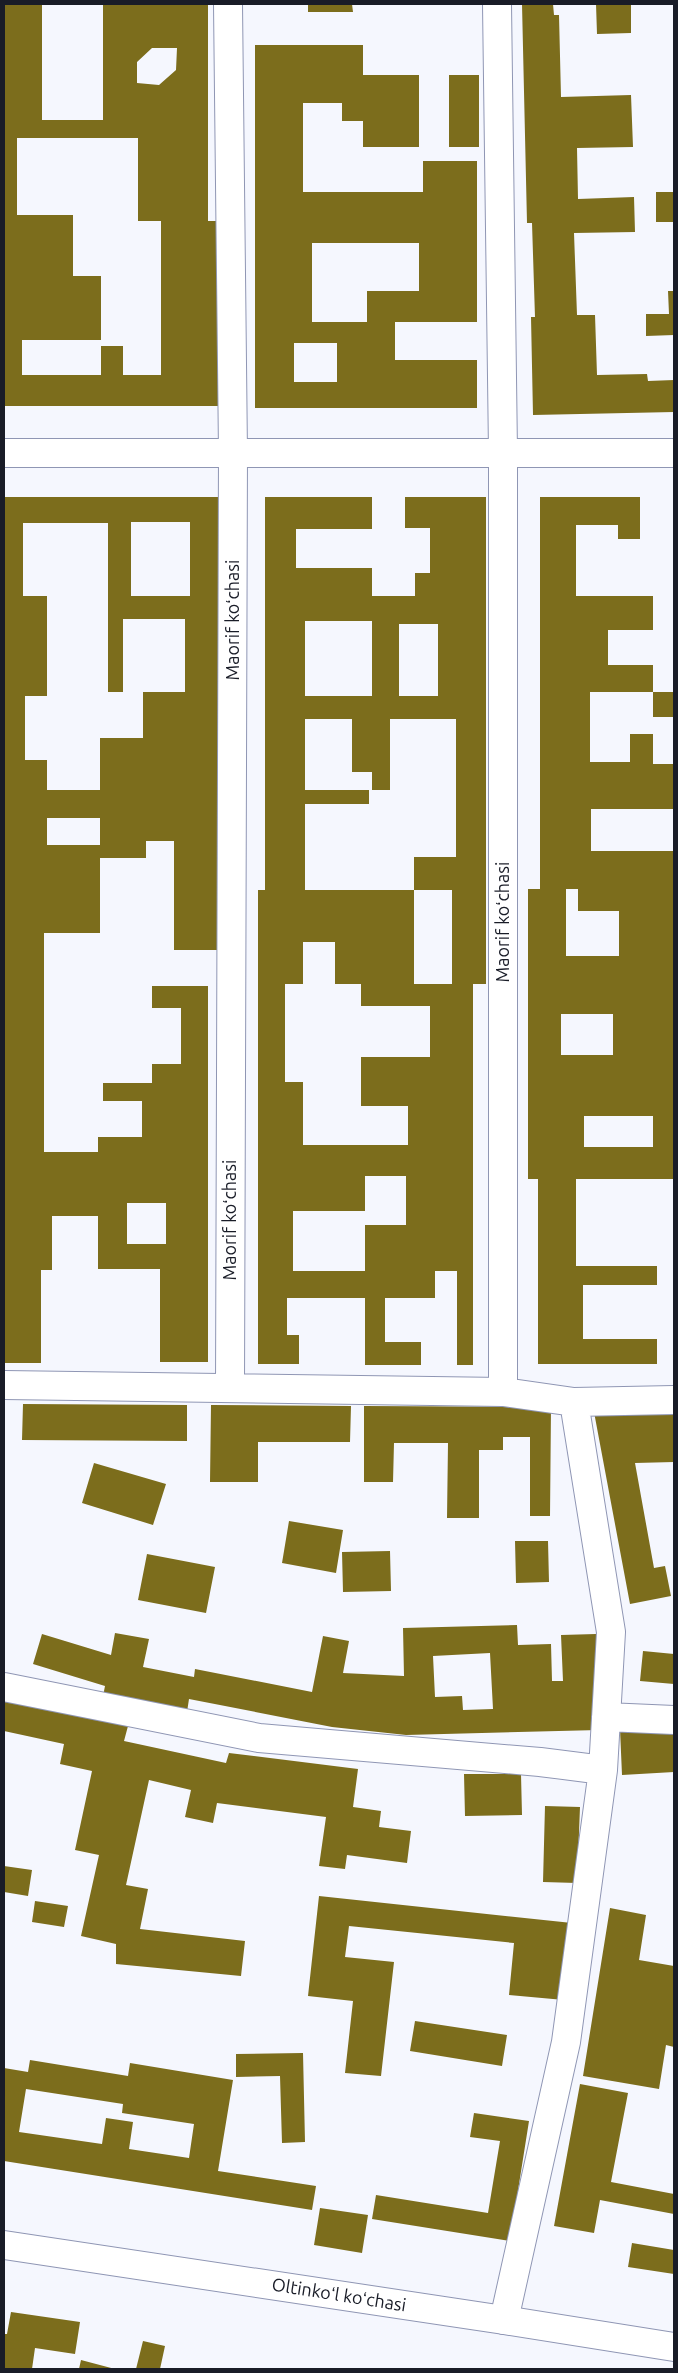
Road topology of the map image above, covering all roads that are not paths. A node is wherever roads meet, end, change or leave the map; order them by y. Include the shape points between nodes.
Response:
1 (228, 4) edge
2 (497, 4) edge
3 (504, 452) junction
4 (4, 453) edge
5 (233, 453) junction
6 (674, 453) edge
7 (4, 1385) edge
8 (230, 1387) junction
9 (503, 1392) junction
10 (674, 1400) edge
11 (574, 1402) junction
12 (4, 1687) edge
13 (606, 1717) junction
14 (674, 1720) edge
15 (602, 1770) junction
16 (4, 2245) edge
17 (504, 2320) junction
18 (674, 2347) edge

1 - 5 street, Maorif koʻchasi
2 - 3 street, Maorif koʻchasi
3 - 5 street
3 - 6 street
3 - 9 street, Maorif koʻchasi
4 - 5 street
5 - 8 street, Maorif koʻchasi
7 - 8 street
8 - 9 street
9 - 11 street
10 - 11 street
11 - 13 street via 611,1632
12 - 15 street via 259,1738
13 - 14 street
13 - 15 street
15 - 17 street via 566,2042
16 - 17 street, Oltinkoʻl koʻchasi
17 - 18 street, Oltinkoʻl koʻchasi

